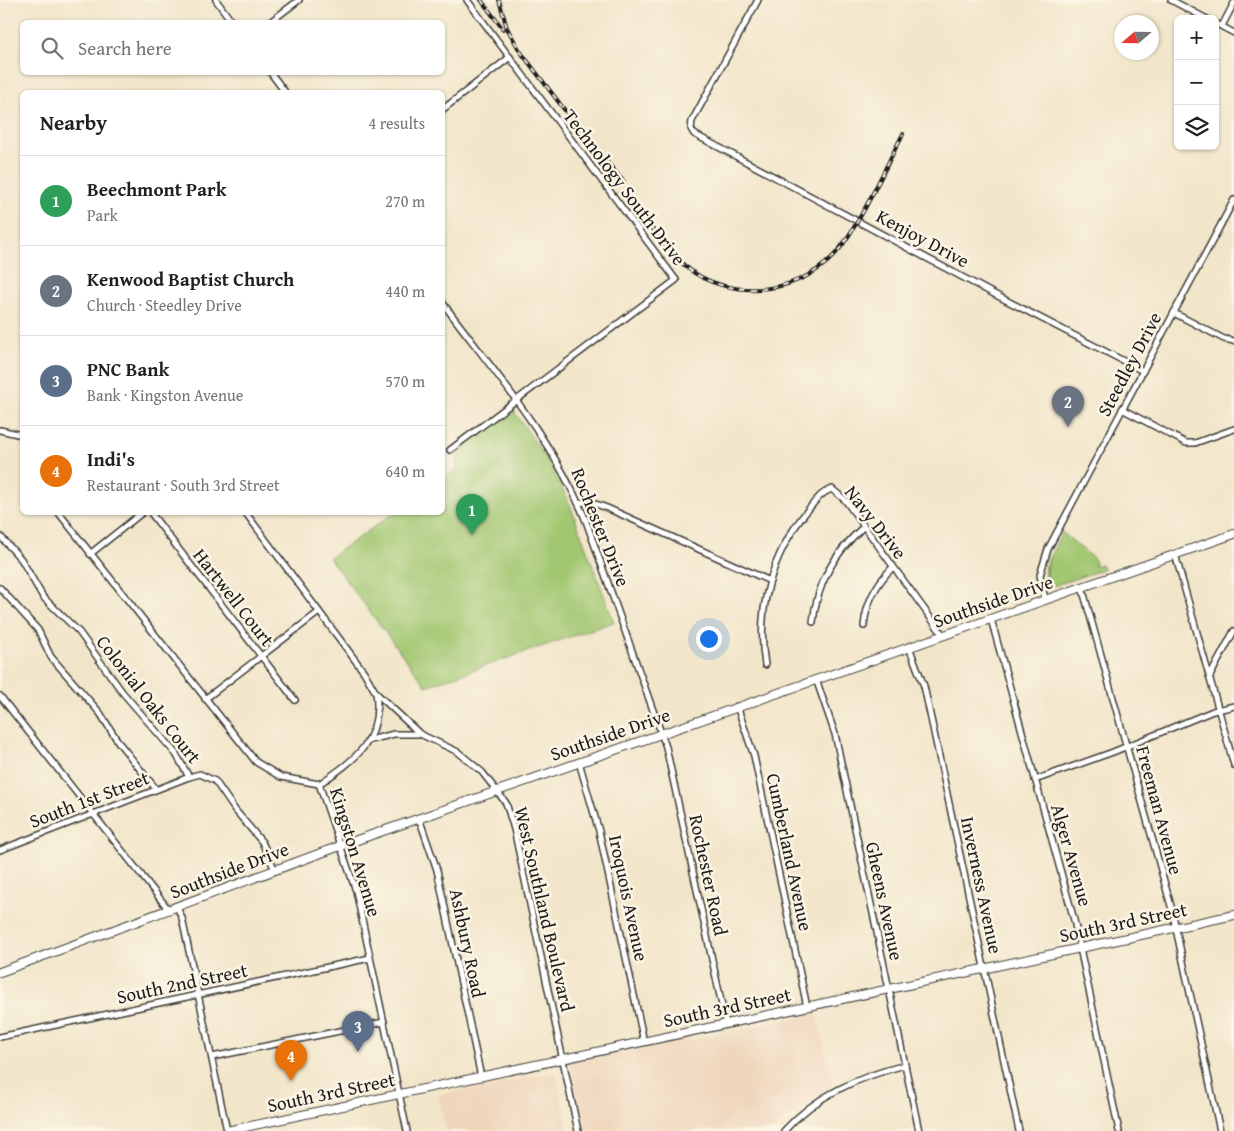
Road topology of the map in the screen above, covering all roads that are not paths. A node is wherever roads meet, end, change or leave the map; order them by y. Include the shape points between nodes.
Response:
1 (216, 0) edge
2 (299, 0) edge
3 (467, 0) edge
4 (758, 0) edge
5 (1171, 0) edge
6 (1234, 3) edge
7 (1199, 15) edge
8 (231, 20) edge
9 (273, 20) edge
10 (1219, 25) edge
11 (1222, 26) junction
12 (1234, 33) edge
13 (510, 57) junction
14 (272, 75) edge
15 (284, 90) edge
16 (445, 108) edge
17 (1234, 200) edge
18 (445, 306) edge
19 (1174, 312) junction
20 (1234, 341) edge
21 (1143, 370) junction
22 (516, 401) junction
23 (1122, 409) junction
24 (1234, 429) edge
25 (0, 430) edge
26 (20, 435) edge
27 (450, 450) dead end
28 (578, 502) junction
29 (60, 515) edge
30 (139, 515) edge
31 (152, 515) edge
32 (247, 515) edge
33 (863, 527) junction
34 (1234, 534) edge
35 (0, 536) edge
36 (90, 554) junction
37 (1175, 554) junction
38 (892, 568) junction
39 (770, 581) junction
40 (1082, 587) junction
41 (0, 588) edge
42 (1046, 600) junction
43 (319, 612) junction
44 (991, 619) junction
45 (813, 622) dead end
46 (864, 626) dead end
47 (1234, 631) edge
48 (943, 635) junction
49 (910, 647) junction
50 (261, 656) junction
51 (765, 665) dead end
52 (1210, 676) junction
53 (816, 679) junction
54 (376, 693) junction
55 (0, 696) edge
56 (205, 699) junction
57 (295, 700) dead end
58 (737, 706) junction
59 (1234, 706) edge
60 (1219, 709) junction
61 (420, 734) junction
62 (660, 734) junction
63 (370, 740) junction
64 (1127, 746) junction
65 (579, 762) junction
66 (1234, 765) edge
67 (189, 777) junction
68 (1035, 780) junction
69 (319, 784) junction
70 (156, 790) junction
71 (499, 792) junction
72 (94, 815) junction
73 (419, 818) junction
74 (340, 846) junction
75 (0, 850) edge
76 (275, 870) junction
77 (173, 908) junction
78 (1234, 915) edge
79 (1176, 928) junction
80 (1080, 948) junction
81 (370, 958) junction
82 (984, 969) junction
83 (0, 972) edge
84 (888, 989) junction
85 (198, 994) junction
86 (807, 1007) junction
87 (384, 1022) junction
88 (726, 1024) junction
89 (0, 1037) edge
90 (644, 1042) junction
91 (212, 1057) junction
92 (562, 1059) junction
93 (905, 1065) junction
94 (481, 1077) junction
95 (399, 1094) junction
96 (227, 1131) edge
97 (407, 1131) edge
98 (578, 1131) edge
99 (784, 1131) edge
100 (919, 1131) edge
101 (1019, 1131) edge
102 (1119, 1131) edge
103 (1220, 1131) edge

1 - 8 street
2 - 9 street
3 - 13 street, Technology South Drive
4 - 21 street, Kenjoy Drive via 692,121 691,129 702,139
5 - 7 street
6 - 11 street
10 - 11 street
11 - 12 street
13 - 16 street
13 - 22 street, Technology South Drive via 676,280
14 - 15 street
17 - 19 street, Steedley Drive
18 - 22 street, Rochester Drive
19 - 20 street via 1224,339
19 - 21 street, Steedley Drive
21 - 23 street, Steedley Drive
22 - 27 street
22 - 28 street, Rochester Drive via 549,447
23 - 24 street via 1186,443 1195,443
23 - 42 street, Steedley Drive via 1042,564 1041,587
25 - 26 street
28 - 39 street via 607,508
28 - 62 street, Rochester Drive
29 - 36 street, Kingston Avenue
30 - 36 street
31 - 50 street, Hartwell Court
32 - 43 street
33 - 38 street, Navy Drive
33 - 39 street, Navy Drive via 836,490 824,492 794,529
33 - 45 street via 833,560 820,588
34 - 37 main road, Southside Drive
35 - 67 street, Colonial Oaks Court via 21,560 43,597 79,632 123,693 176,754
36 - 56 street, Kingston Avenue
37 - 40 main road, Southside Drive
37 - 52 street
38 - 46 street via 881,579 870,599
38 - 48 street, Navy Drive
39 - 51 street, Navy Drive via 762,633
40 - 42 main road, Southside Drive
40 - 64 street, Freeman Avenue
41 - 70 street via 38,630 51,657 100,713
42 - 44 main road, Southside Drive
43 - 50 street
43 - 54 street
44 - 48 main road, Southside Drive
44 - 68 street, Alger Avenue
47 - 52 street
48 - 49 main road, Southside Drive
49 - 53 main road, Southside Drive
49 - 82 street, Inverness Avenue via 924,686
50 - 56 street
50 - 57 street, Hartwell Court
52 - 60 street
53 - 58 main road, Southside Drive
53 - 84 street, Gheens Avenue via 834,734
54 - 61 street, West Southland Boulevard
54 - 63 street via 377,714
55 - 72 street
56 - 69 street, Kingston Avenue via 247,753 264,769 287,779
58 - 62 main road, Southside Drive
58 - 86 street, Cumberland Avenue via 754,756
59 - 60 street
60 - 64 street
60 - 66 street
61 - 63 street via 394,734
61 - 71 street, West Southland Boulevard via 445,744 471,761
62 - 65 main road, Southside Drive
62 - 88 street, Rochester Road via 666,747
63 - 69 street via 345,767
64 - 68 street
64 - 79 street, Freeman Avenue
65 - 71 main road, Southside Drive
65 - 90 street, Iroquois Avenue via 599,830
67 - 70 street, South 1st Street
67 - 76 street, Colonial Oaks Court via 200,774 215,781 262,842
68 - 80 street, Alger Avenue
69 - 74 street, Kingston Avenue
70 - 72 street, South 1st Street
71 - 73 main road, Southside Drive
71 - 92 street, West Southland Boulevard via 514,829
72 - 75 street, South 1st Street
72 - 77 street
73 - 74 main road, Southside Drive
73 - 94 street, Ashbury Road via 437,870
74 - 76 main road, Southside Drive
74 - 81 street, Kingston Avenue via 356,891
76 - 77 main road, Southside Drive
77 - 83 main road, Southside Drive
77 - 85 street via 182,918
78 - 79 main road, South 3rd Street
79 - 80 main road, South 3rd Street
79 - 103 street, Freeman Avenue
80 - 82 main road, South 3rd Street
80 - 102 street, Alger Avenue
81 - 85 street, South 2nd Street
81 - 87 street, Kingston Avenue
82 - 84 main road, South 3rd Street
82 - 101 street, Inverness Avenue
84 - 86 main road, South 3rd Street
84 - 93 street, Gheens Avenue
85 - 89 street, South 2nd Street
85 - 91 street
86 - 88 main road, South 3rd Street
87 - 91 street
87 - 95 street, Kingston Avenue
88 - 90 main road, South 3rd Street
90 - 92 main road, South 3rd Street
91 - 96 street
92 - 94 main road, South 3rd Street
92 - 98 street, West Southland Boulevard
93 - 99 street via 843,1086 817,1102
93 - 100 street, Gheens Avenue
94 - 95 main road, South 3rd Street
95 - 96 main road, South 3rd Street
95 - 97 street, Kingston Avenue

